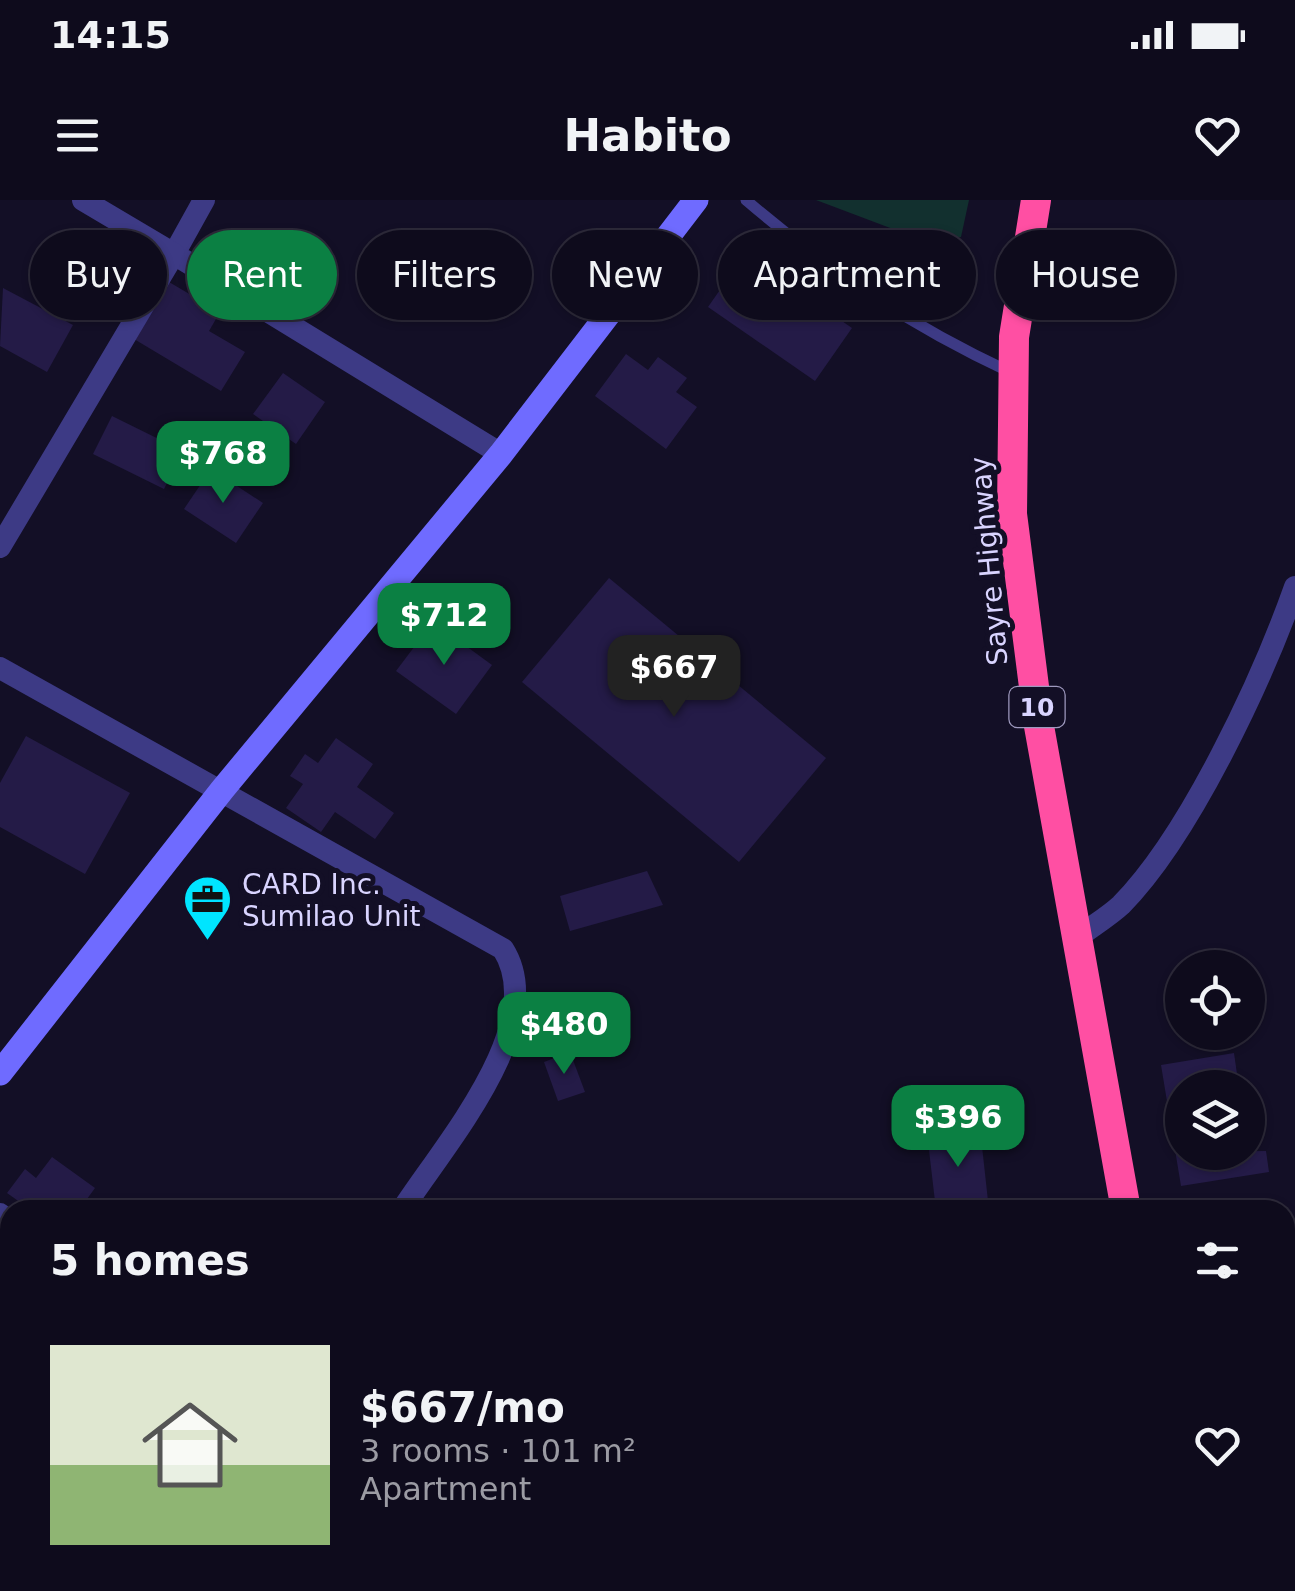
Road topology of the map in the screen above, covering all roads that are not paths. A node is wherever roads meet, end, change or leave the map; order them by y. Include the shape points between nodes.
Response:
1 (83, 200) edge
2 (204, 200) edge
3 (696, 200) edge
4 (746, 200) edge
5 (1036, 200) edge
6 (174, 254) junction
7 (1012, 372) junction
8 (501, 454) junction
9 (0, 548) edge
10 (1295, 587) edge
11 (0, 668) edge
12 (222, 790) junction
13 (1077, 938) junction
14 (0, 1073) edge
15 (408, 1200) edge
16 (1124, 1200) edge

1 - 6 street
2 - 6 street
3 - 8 street
4 - 7 lane via 822,265 936,338
5 - 7 highway, Sayre Highway / 10
6 - 8 street
6 - 9 street
7 - 13 highway, Sayre Highway / 10 via 1012,514
8 - 12 street
10 - 13 street via 1214,766 1163,852 1120,906
11 - 12 street
12 - 14 street
12 - 15 street via 504,949 514,966 518,1007 507,1047
13 - 16 highway, Sayre Highway / 10

